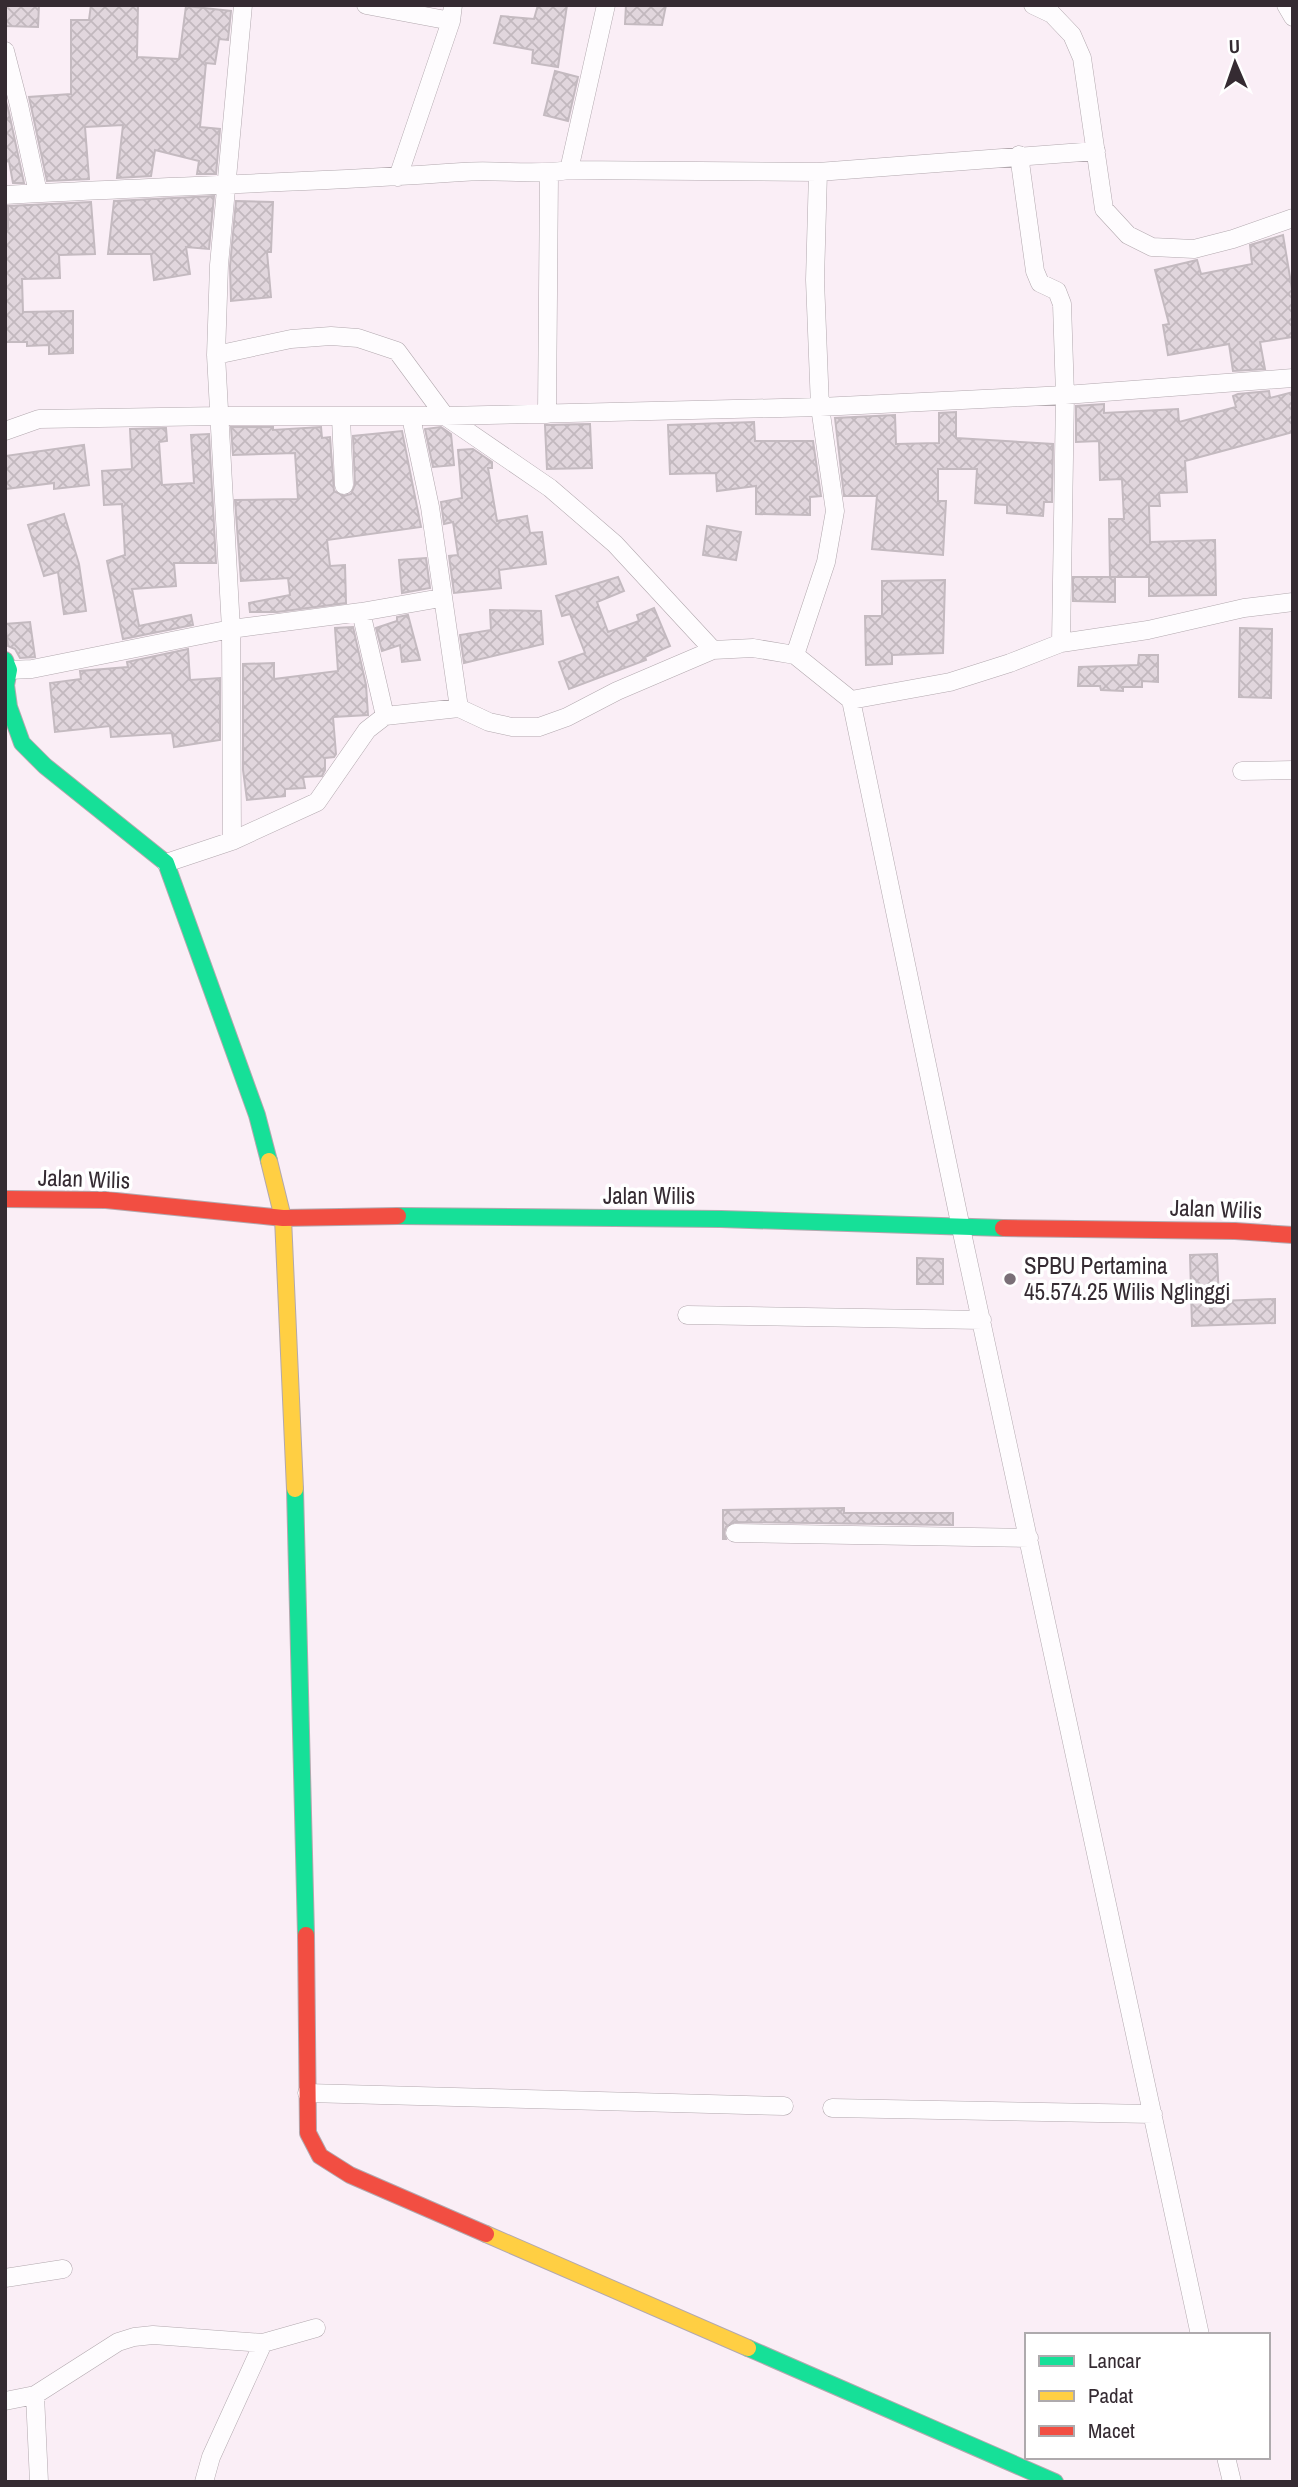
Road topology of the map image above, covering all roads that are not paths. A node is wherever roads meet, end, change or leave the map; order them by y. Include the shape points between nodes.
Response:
1 (243, 5) edge
2 (366, 5) edge
3 (606, 5) edge
4 (1033, 5) edge
5 (1286, 5) edge
6 (452, 13) edge
7 (1293, 17) edge
8 (5, 51) edge
9 (1096, 151) junction
10 (1019, 155) junction
11 (569, 170) junction
12 (818, 172) junction
13 (549, 174) junction
14 (398, 177) junction
15 (227, 184) junction
16 (38, 193) junction
17 (5, 195) edge
18 (1293, 218) edge
19 (216, 355) junction
20 (1293, 378) edge
21 (1065, 396) junction
22 (820, 407) junction
23 (547, 414) junction
24 (220, 416) junction
25 (411, 416) junction
26 (445, 416) junction
27 (341, 418) junction
28 (5, 431) edge
29 (344, 485) dead end
30 (441, 598) junction
31 (1293, 602) edge
32 (361, 612) junction
33 (232, 629) junction
34 (1061, 643) junction
35 (713, 650) junction
36 (795, 655) junction
37 (7, 665) edge
38 (851, 700) junction
39 (459, 708) junction
40 (385, 716) junction
41 (1293, 770) edge
42 (1242, 771) dead end
43 (232, 841) junction
44 (166, 863) junction
45 (12, 1199) edge
46 (283, 1218) junction
47 (961, 1228) junction
48 (1293, 1235) edge
49 (687, 1315) dead end
50 (982, 1320) junction
51 (735, 1533) dead end
52 (1029, 1538) junction
53 (307, 2093) junction
54 (784, 2106) dead end
55 (832, 2108) dead end
56 (1153, 2114) junction
57 (63, 2269) dead end
58 (5, 2278) edge
59 (316, 2328) dead end
60 (1200, 2333) edge
61 (263, 2343) junction
62 (35, 2395) junction
63 (5, 2402) edge
64 (1226, 2459) edge
65 (39, 2482) edge
66 (204, 2482) edge
67 (1055, 2482) edge
68 (1232, 2482) edge

1 - 15 street
2 - 6 street
3 - 11 street
4 - 9 street via 1052,14 1072,34 1082,58
5 - 7 street
6 - 14 street
8 - 16 street
9 - 10 street
9 - 18 street via 1104,209 1128,235 1152,247 1194,248
10 - 12 street
10 - 21 street via 1035,271 1040,283 1057,290 1062,304
11 - 12 street
11 - 13 street
12 - 22 street via 814,280
13 - 14 street via 481,171
13 - 23 street
14 - 15 street
15 - 16 street
15 - 19 street
16 - 17 street
19 - 24 street
19 - 26 street via 291,339 358,338 397,351
20 - 21 street
21 - 22 street
21 - 34 street
22 - 23 street
22 - 36 street via 835,511 826,562
23 - 26 street
24 - 27 street
24 - 28 street via 39,419
24 - 33 street
25 - 26 street
25 - 27 street
25 - 30 street via 430,507
26 - 35 street via 550,488 606,536
27 - 29 street
30 - 32 street
30 - 39 street
31 - 34 street
32 - 33 street
32 - 40 street
33 - 37 street via 32,669
33 - 43 street
34 - 38 street via 950,682
35 - 36 street via 753,648
35 - 39 street via 539,727 489,722
36 - 38 street
37 - 44 street via 9,707 30,753
38 - 47 street
39 - 40 street
40 - 43 street via 367,730 317,802
41 - 42 street
43 - 44 street
44 - 46 street via 257,1115
45 - 46 street, Jalan Wilis via 106,1200
46 - 47 street, Jalan Wilis via 458,1215
46 - 53 street via 295,1505
47 - 48 street, Jalan Wilis
47 - 50 street
49 - 50 street
50 - 52 street
51 - 52 street
52 - 56 street
53 - 54 street
53 - 67 street via 308,2133 320,2156 350,2175
55 - 56 street
56 - 60 street
57 - 58 street
59 - 61 street
61 - 62 street via 134,2337 118,2342
61 - 66 street
62 - 63 street
62 - 65 street
64 - 68 street

